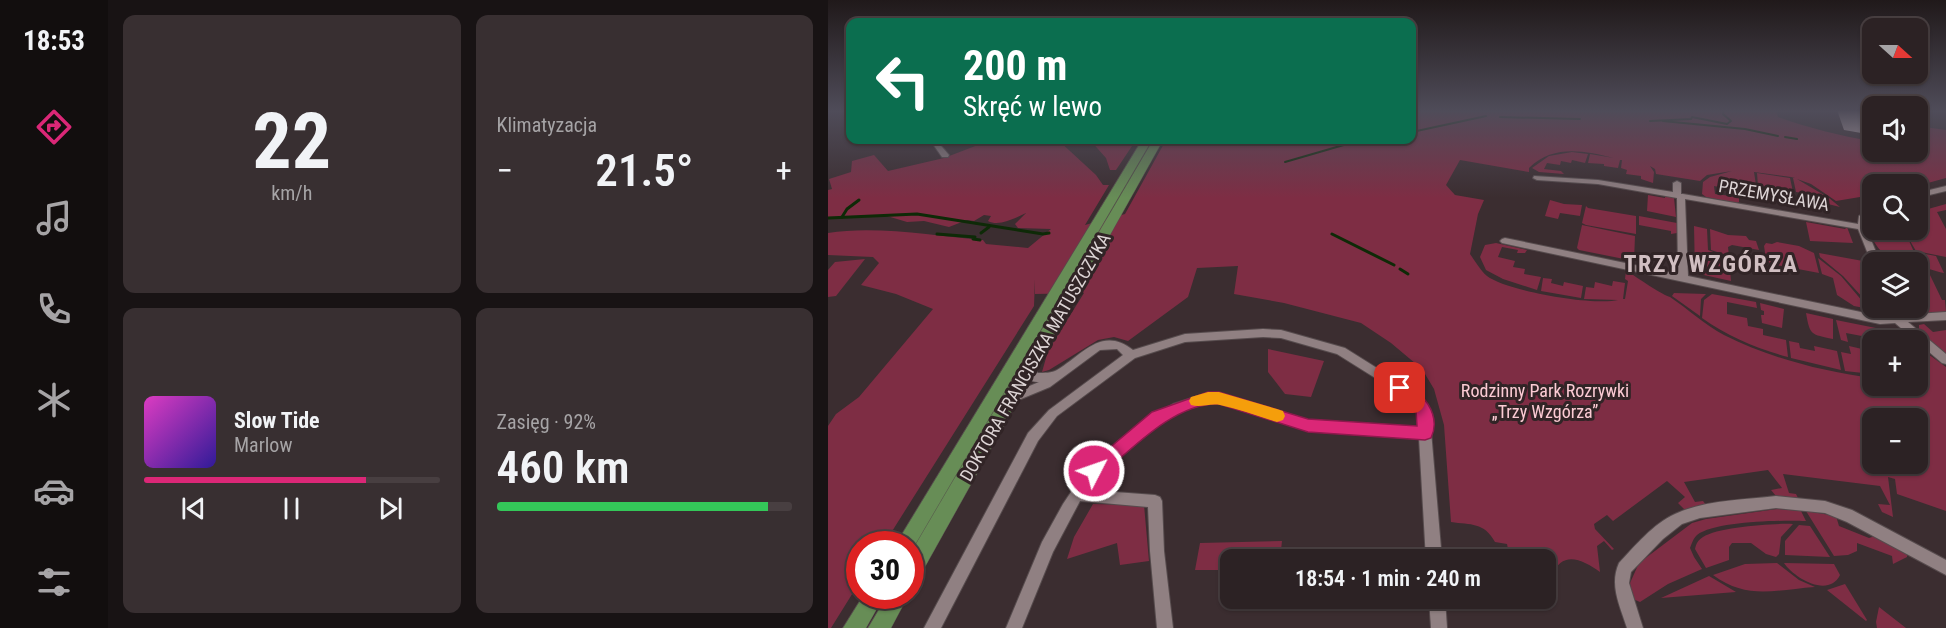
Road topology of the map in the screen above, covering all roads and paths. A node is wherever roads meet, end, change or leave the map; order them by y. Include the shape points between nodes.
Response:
1 (936, 144) edge
2 (1145, 144) edge
3 (1156, 144) edge
4 (945, 155) dead end
5 (1538, 177) dead end
6 (1677, 183) dead end
7 (1946, 188) edge
8 (1928, 193) edge
9 (1679, 196) junction
10 (1862, 227) edge
11 (1506, 241) dead end
12 (1683, 278) junction
13 (1946, 316) edge
14 (1899, 320) junction
15 (1131, 355) junction
16 (1946, 360) edge
17 (1027, 371) junction
18 (1061, 372) junction
19 (1003, 397) junction
20 (1425, 427) junction
21 (1077, 495) junction
22 (914, 531) edge
23 (924, 547) edge
24 (1433, 549) edge
25 (1946, 568) edge
26 (866, 609) edge
27 (890, 609) edge
28 (1438, 609) edge
29 (854, 628) edge
30 (879, 628) edge
31 (932, 628) edge
32 (1014, 628) edge
33 (1166, 628) edge
34 (1439, 628) edge
35 (1635, 628) edge

1 - 4 street
2 - 19 main road, DOKTORA FRANCISZKA MATUSZCZYKA via 1055,293
3 - 17 main road, DOKTORA FRANCISZKA MATUSZCZYKA
5 - 9 street, PRZEMYSŁAWA via 1594,181
6 - 9 street
7 - 8 street
9 - 10 street, PRZEMYSŁAWA
9 - 12 street
11 - 12 street
12 - 14 street via 1880,320
13 - 14 street
14 - 16 street
15 - 18 street via 1119,345 1097,346
15 - 20 street via 1185,338 1271,333 1341,351 1400,388 1423,408
15 - 31 street via 1053,413 1033,437
17 - 18 street via 1032,377 1043,379
17 - 19 main road, DOKTORA FRANCISZKA MATUSZCZYKA
18 - 19 street via 1046,384
19 - 22 main road, DOKTORA FRANCISZKA MATUSZCZYKA
19 - 23 main road, DOKTORA FRANCISZKA MATUSZCZYKA
20 - 21 street via 1308,425 1208,398 1157,417 1094,471
20 - 24 street
21 - 32 street via 1053,536
21 - 33 street via 1155,501
25 - 35 street via 1834,510 1776,502 1700,512 1678,519 1624,568 1621,582
26 - 29 main road
27 - 30 main road
28 - 34 street

